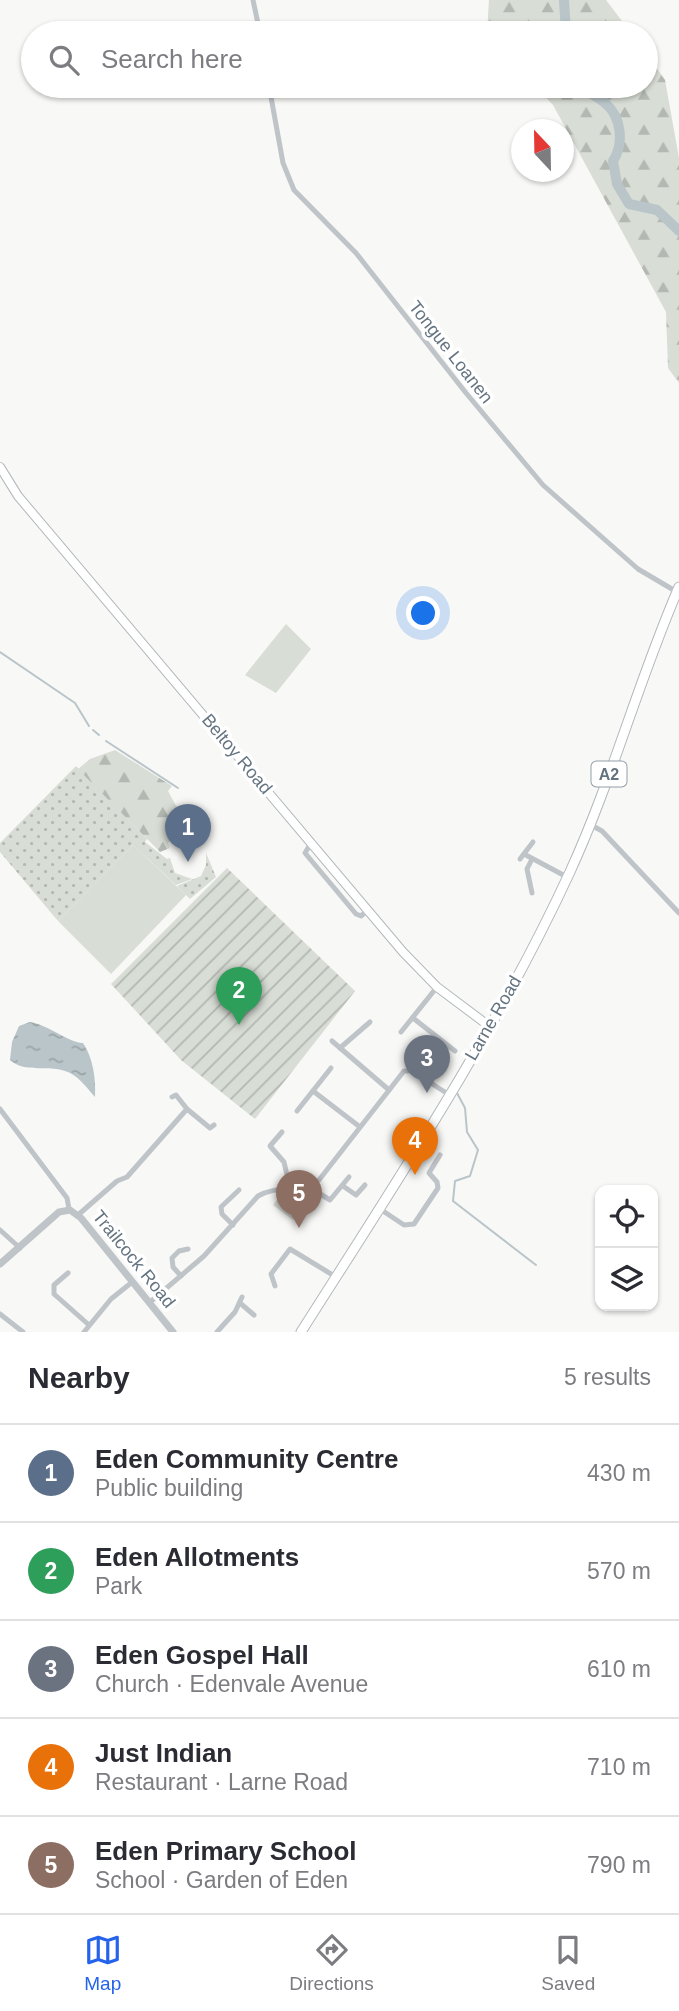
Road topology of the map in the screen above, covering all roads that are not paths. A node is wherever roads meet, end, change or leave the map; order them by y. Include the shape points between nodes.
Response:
1 (253, 0) edge
2 (257, 21) edge
3 (271, 98) edge
4 (0, 467) edge
5 (678, 589) edge
6 (591, 825) junction
7 (533, 842) dead end
8 (532, 859) junction
9 (567, 877) junction
10 (532, 893) dead end
11 (679, 913) edge
12 (437, 987) junction
13 (412, 1018) junction
14 (370, 1022) dead end
15 (489, 1026) junction
16 (401, 1032) dead end
17 (332, 1041) dead end
18 (340, 1048) junction
19 (455, 1051) dead end
20 (409, 1063) dead end
21 (331, 1068) dead end
22 (407, 1070) junction
23 (388, 1090) junction
24 (313, 1091) junction
25 (448, 1094) junction
26 (176, 1095) dead end
27 (0, 1109) edge
28 (187, 1109) junction
29 (297, 1111) dead end
30 (360, 1127) junction
31 (211, 1129) dead end
32 (282, 1132) dead end
33 (440, 1155) dead end
34 (349, 1177) dead end
35 (312, 1184) junction
36 (365, 1185) dead end
37 (343, 1186) junction
38 (290, 1188) junction
39 (239, 1190) dead end
40 (378, 1208) junction
41 (69, 1209) junction
42 (78, 1215) junction
43 (233, 1225) junction
44 (0, 1230) edge
45 (20, 1248) junction
46 (188, 1249) dead end
47 (0, 1264) edge
48 (68, 1273) dead end
49 (181, 1276) junction
50 (336, 1277) junction
51 (131, 1283) junction
52 (275, 1286) dead end
53 (149, 1303) junction
54 (0, 1314) edge
55 (254, 1315) dead end
56 (89, 1325) junction
57 (23, 1332) edge
58 (84, 1332) edge
59 (173, 1332) edge
60 (217, 1332) edge
61 (301, 1332) edge

1 - 2 street
3 - 5 street, Tongue Loanen via 283,163 294,190 356,253 543,485 638,569
4 - 12 main road, Beltoy Road via 18,496
5 - 6 main road, Larne Road / A2
6 - 9 main road, Larne Road / A2
6 - 11 street via 602,831
7 - 8 street via 522,856
8 - 9 street
8 - 10 street via 527,869
9 - 15 main road, Larne Road / A2
12 - 13 street
12 - 15 main road, Beltoy Road
13 - 16 street
13 - 19 street
14 - 18 street
15 - 25 main road, Larne Road / A2
17 - 18 street
18 - 23 street
20 - 22 street
21 - 24 street
22 - 23 street
22 - 25 street
23 - 30 street
24 - 29 street
24 - 30 street
25 - 40 main road, Larne Road / A2
26 - 28 street
27 - 41 street via 66,1198
28 - 31 street
28 - 42 street via 127,1177
30 - 35 street via 322,1178
32 - 38 street via 270,1146 284,1162
33 - 40 street via 429,1173 438,1188 414,1224 404,1225
34 - 37 street
35 - 37 street via 328,1200
35 - 38 street
36 - 37 street via 356,1195
38 - 43 street via 261,1195
39 - 43 street via 221,1209
40 - 50 main road, Larne Road / A2
41 - 42 street, Trailcock Road
41 - 45 street via 57,1213
42 - 51 street, Trailcock Road
43 - 49 street
44 - 45 street
45 - 47 street
46 - 49 street via 172,1258
48 - 56 street via 54,1285 54,1294
49 - 53 street
50 - 52 street via 290,1249 271,1274
50 - 61 main road, Larne Road / A2
51 - 53 street, Trailcock Road
51 - 56 street
53 - 59 street, Trailcock Road
54 - 57 street
55 - 60 street via 241,1300
56 - 58 street

